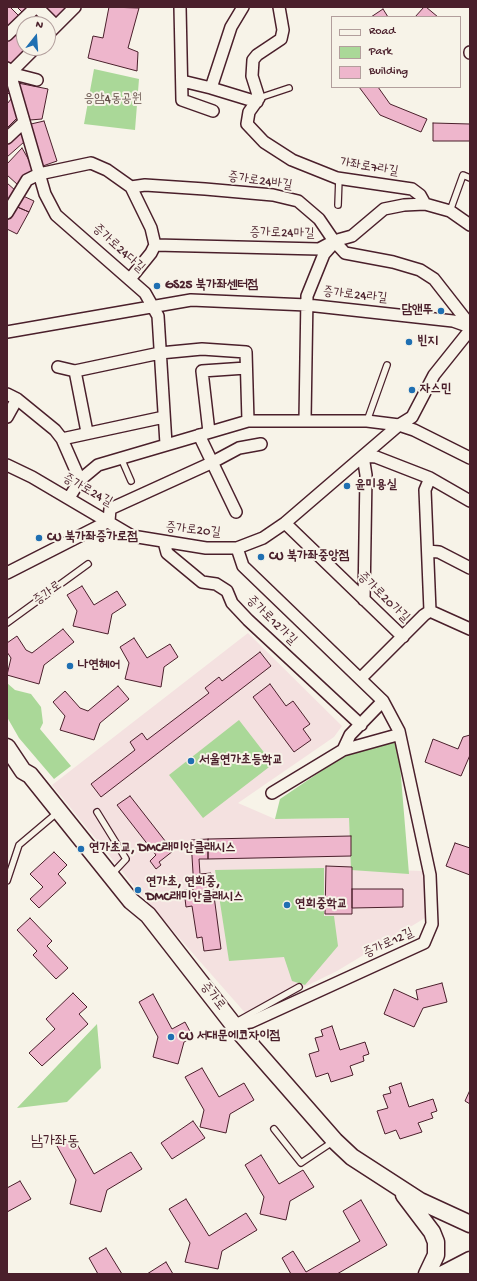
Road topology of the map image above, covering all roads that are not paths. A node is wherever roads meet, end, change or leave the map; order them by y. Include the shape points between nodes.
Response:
1 (36, 7) edge
2 (75, 7) edge
3 (180, 7) edge
4 (243, 7) edge
5 (279, 7) edge
6 (45, 16) edge
7 (56, 26) edge
8 (7, 36) edge
9 (26, 56) edge
10 (8, 72) edge
11 (37, 80) dead end
12 (182, 81) junction
13 (211, 88) junction
14 (289, 88) dead end
15 (258, 100) junction
16 (213, 111) dead end
17 (24, 122) junction
18 (7, 138) edge
19 (39, 174) junction
20 (339, 178) junction
21 (470, 178) edge
22 (131, 186) junction
23 (425, 204) junction
24 (338, 205) dead end
25 (450, 211) junction
26 (7, 213) edge
27 (470, 225) edge
28 (334, 241) junction
29 (155, 245) junction
30 (130, 279) junction
31 (307, 305) junction
32 (153, 306) junction
33 (470, 326) edge
34 (470, 330) edge
35 (7, 332) edge
36 (160, 353) junction
37 (387, 365) dead end
38 (58, 367) dead end
39 (246, 368) junction
40 (75, 371) junction
41 (12, 397) edge
42 (7, 417) edge
43 (164, 417) junction
44 (305, 420) junction
45 (248, 421) junction
46 (367, 421) junction
47 (399, 425) junction
48 (87, 432) junction
49 (204, 434) junction
50 (62, 438) junction
51 (166, 444) junction
52 (261, 444) dead end
53 (363, 456) junction
54 (120, 457) junction
55 (470, 458) edge
56 (211, 463) junction
57 (7, 465) edge
58 (430, 478) junction
59 (80, 480) junction
60 (131, 482) dead end
61 (69, 498) junction
62 (470, 501) edge
63 (236, 512) dead end
64 (108, 521) junction
65 (285, 523) junction
66 (164, 542) junction
67 (237, 548) junction
68 (428, 551) junction
69 (88, 564) dead end
70 (470, 568) edge
71 (7, 573) edge
72 (364, 600) junction
73 (430, 612) junction
74 (7, 623) edge
75 (470, 629) edge
76 (403, 637) junction
77 (362, 678) junction
78 (383, 701) junction
79 (362, 725) junction
80 (399, 731) junction
81 (7, 747) edge
82 (343, 750) junction
83 (272, 793) dead end
84 (59, 810) junction
85 (97, 812) dead end
86 (111, 875) junction
87 (7, 881) edge
88 (299, 987) dead end
89 (233, 1024) junction
90 (274, 1129) dead end
91 (334, 1141) junction
92 (397, 1186) junction
93 (470, 1224) edge
94 (465, 1266) edge
95 (427, 1274) edge
96 (444, 1274) edge

1 - 6 street
1 - 8 street
2 - 7 street
3 - 12 street
4 - 13 street via 231,27
5 - 15 street via 283,30 281,39 253,60 252,76
9 - 10 street
10 - 11 street
10 - 17 street, 증가로24다길
12 - 13 street
12 - 16 street via 182,100
13 - 15 street
14 - 15 lane
15 - 20 street, 가좌로7라길 via 249,112 247,124 264,142 292,160
17 - 18 street
17 - 19 street, 증가로24다길
19 - 22 street via 91,164 107,170
19 - 26 street via 27,180
19 - 30 street, 증가로24다길 via 45,194 56,215
20 - 23 street, 가좌로7라길 via 412,189 420,195
20 - 24 lane
21 - 25 lane via 462,175
22 - 28 street, 증가로24바길 via 273,195 298,201 319,219
22 - 29 street via 151,228
23 - 25 street
23 - 28 street via 384,209 352,236
25 - 27 street
28 - 29 street, 증가로24마길 via 319,249
28 - 31 street, 증가로24라길 via 324,254 307,296
28 - 33 street via 346,253 393,262 425,273 434,279
29 - 30 street
30 - 32 street, 증가로24다길 via 145,292
31 - 32 street, 증가로24라길 via 191,300
31 - 33 street, 증가로24라길 via 453,321
31 - 44 street
32 - 35 street, 증가로24라길
32 - 36 street, 증가로24다길 via 158,316
34 - 47 street, 증가로20길 via 434,375 412,417
36 - 39 street via 202,349 246,352
36 - 40 street
36 - 43 street, 증가로24다길
37 - 46 lane
38 - 40 street
39 - 45 street
39 - 49 street via 202,371
40 - 48 street
41 - 42 street
41 - 50 street
43 - 48 street
43 - 51 street, 증가로24다길
44 - 45 street
44 - 46 street
45 - 49 street
46 - 47 street
47 - 53 street, 증가로20길
47 - 55 street
48 - 50 street
49 - 51 street
49 - 56 street
50 - 59 street
51 - 54 street
52 - 56 street, 증가로24길 via 239,448
53 - 58 street via 376,457
53 - 65 street, 증가로20길
53 - 72 street via 366,475
54 - 59 street via 98,465
54 - 60 lane
56 - 63 street
56 - 64 street, 증가로24길 via 110,509
57 - 61 street, 증가로24길
58 - 62 street
58 - 68 street via 425,490
59 - 61 street
61 - 64 street, 증가로24길
64 - 66 street, 증가로20길 via 132,536
64 - 71 street
65 - 67 street, 증가로20길 via 263,538
65 - 72 street, 증가로20가길
66 - 67 street, 증가로20길 via 206,548
66 - 79 street, 증가로12가길 via 167,553 202,582 216,584 227,591 232,603 248,620
67 - 77 street, 증가로12가길 via 243,566
68 - 70 street via 439,552
68 - 73 street
69 - 74 lane, 증가로
72 - 76 street, 증가로20가길
73 - 75 street, 증가로20가길
73 - 76 street, 증가로20가길
76 - 77 street
77 - 78 street, 증가로12가길
78 - 79 street
78 - 80 street, 증가로12가길
79 - 82 street via 350,736
80 - 82 street via 396,735
80 - 89 street, 증가로12길 via 430,875 432,924 424,944 251,1022
81 - 84 main road, 증가로 via 23,771 30,775
82 - 83 street
84 - 86 main road, 증가로
84 - 87 lane via 18,845
85 - 86 lane via 126,859
86 - 89 main road, 증가로 via 130,900 148,915
88 - 89 lane
89 - 91 main road, 증가로
90 - 91 lane via 301,1163
91 - 92 main road, 증가로 via 352,1157
92 - 93 main road, 증가로 via 420,1201
92 - 95 main road via 432,1232 436,1242 436,1255
94 - 96 main road

